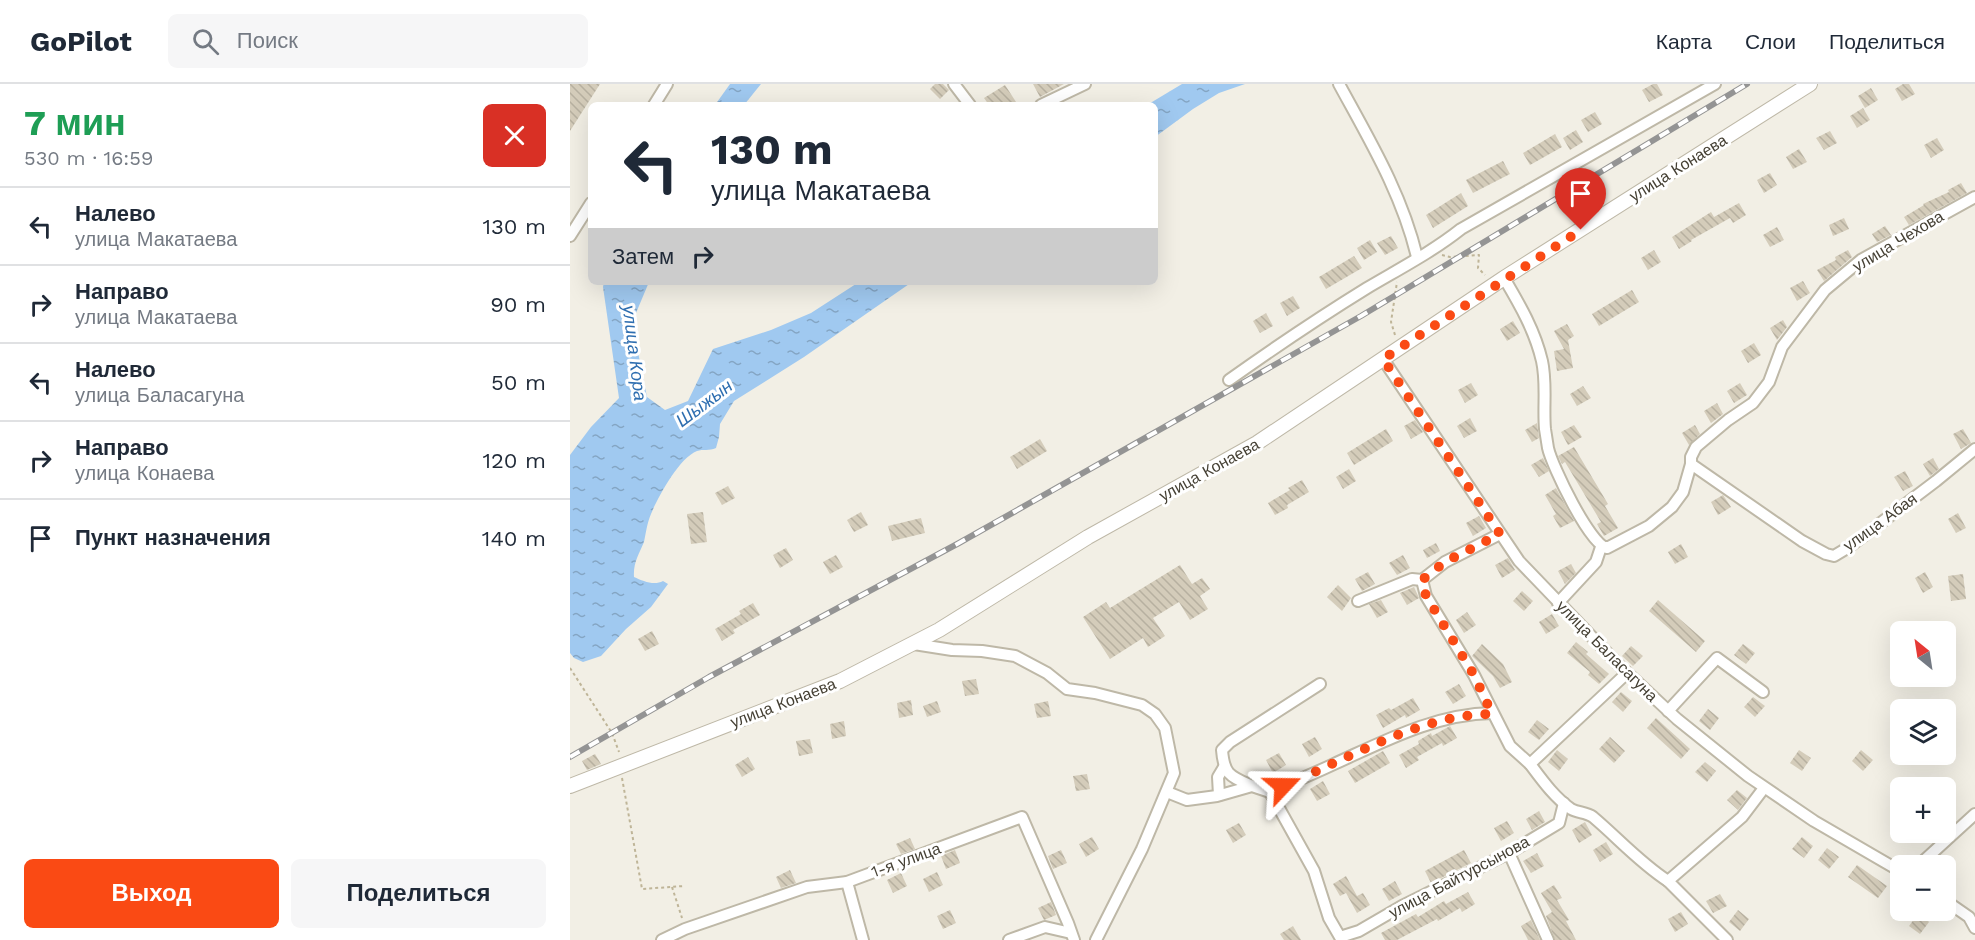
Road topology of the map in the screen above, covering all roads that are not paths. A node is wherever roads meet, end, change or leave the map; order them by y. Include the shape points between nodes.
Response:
1 (667, 84) edge
2 (954, 84) edge
3 (1085, 84) edge
4 (1339, 84) edge
5 (1715, 84) edge
6 (1810, 84) edge
7 (656, 102) edge
8 (967, 102) edge
9 (1047, 102) edge
10 (1975, 197) edge
11 (588, 207) edge
12 (572, 231) edge
13 (1417, 257) junction
14 (1501, 280) junction
15 (1383, 359) junction
16 (1229, 380) dead end
17 (1975, 448) edge
18 (1691, 464) junction
19 (1500, 534) junction
20 (1602, 547) junction
21 (1422, 580) junction
22 (1358, 601) dead end
23 (1558, 603) junction
24 (915, 644) junction
25 (1627, 673) junction
26 (1320, 684) dead end
27 (1763, 692) dead end
28 (1668, 711) junction
29 (1492, 714) junction
30 (1530, 764) junction
31 (1224, 767) junction
32 (570, 786) edge
33 (1252, 786) junction
34 (1764, 788) junction
35 (1167, 792) junction
36 (1270, 792) junction
37 (1219, 795) junction
38 (1564, 803) junction
39 (1975, 814) edge
40 (1509, 853) junction
41 (1930, 855) edge
42 (1890, 865) edge
43 (1668, 881) junction
44 (847, 882) junction
45 (1956, 908) edge
46 (1975, 928) edge
47 (1072, 936) edge
48 (1338, 939) edge
49 (662, 940) edge
50 (863, 940) edge
51 (1009, 940) edge
52 (1096, 940) edge
53 (1548, 940) edge
54 (1727, 940) edge

1 - 7 street
2 - 8 street
3 - 9 street
4 - 13 street via 1395,187
5 - 13 street
6 - 14 street, улица Конаева
10 - 18 street, улица Чехова via 1861,260 1826,290 1782,347 1769,382 1754,403 1696,447
11 - 12 street
13 - 16 street
14 - 15 street, улица Конаева
14 - 20 street via 1528,319 1542,362 1545,428 1555,467 1577,511
15 - 19 street, улица Баласагуна
15 - 24 street, улица Конаева via 1257,443 1088,537
17 - 18 street, улица Абая via 1834,556 1802,541
18 - 20 street, улица Чехова via 1683,492 1672,507 1649,526
19 - 21 street via 1445,562
19 - 23 street, улица Баласагуна
20 - 23 street via 1596,562
21 - 22 street via 1412,579
21 - 29 street via 1426,596 1474,675
23 - 25 street, улица Баласагуна
24 - 32 street, улица Конаева via 840,681
24 - 35 street via 1015,656 1067,689 1142,705 1165,728 1174,773
25 - 28 street, улица Баласагуна
25 - 30 street
26 - 31 street via 1230,742 1222,750
27 - 28 street via 1717,658
28 - 34 street, улица Баласагуна
29 - 30 street via 1510,746
29 - 36 street via 1438,720
30 - 38 street
31 - 33 street via 1232,777
31 - 37 street via 1218,777
33 - 36 street
33 - 37 street
34 - 42 street, улица Баласагуна
34 - 43 street via 1742,817
35 - 37 street via 1187,800
35 - 52 street
36 - 48 street, улица Байтурсынова via 1314,871
38 - 40 street, улица Байтурсынова via 1559,823
38 - 43 street via 1573,811 1590,814
39 - 41 street
40 - 48 street, улица Байтурсынова
40 - 53 street
43 - 54 street
44 - 47 street, 1-я улица via 1022,817
44 - 49 street, 1-я улица via 807,887
44 - 50 street
45 - 46 street via 1969,917
47 - 51 street via 1045,927

